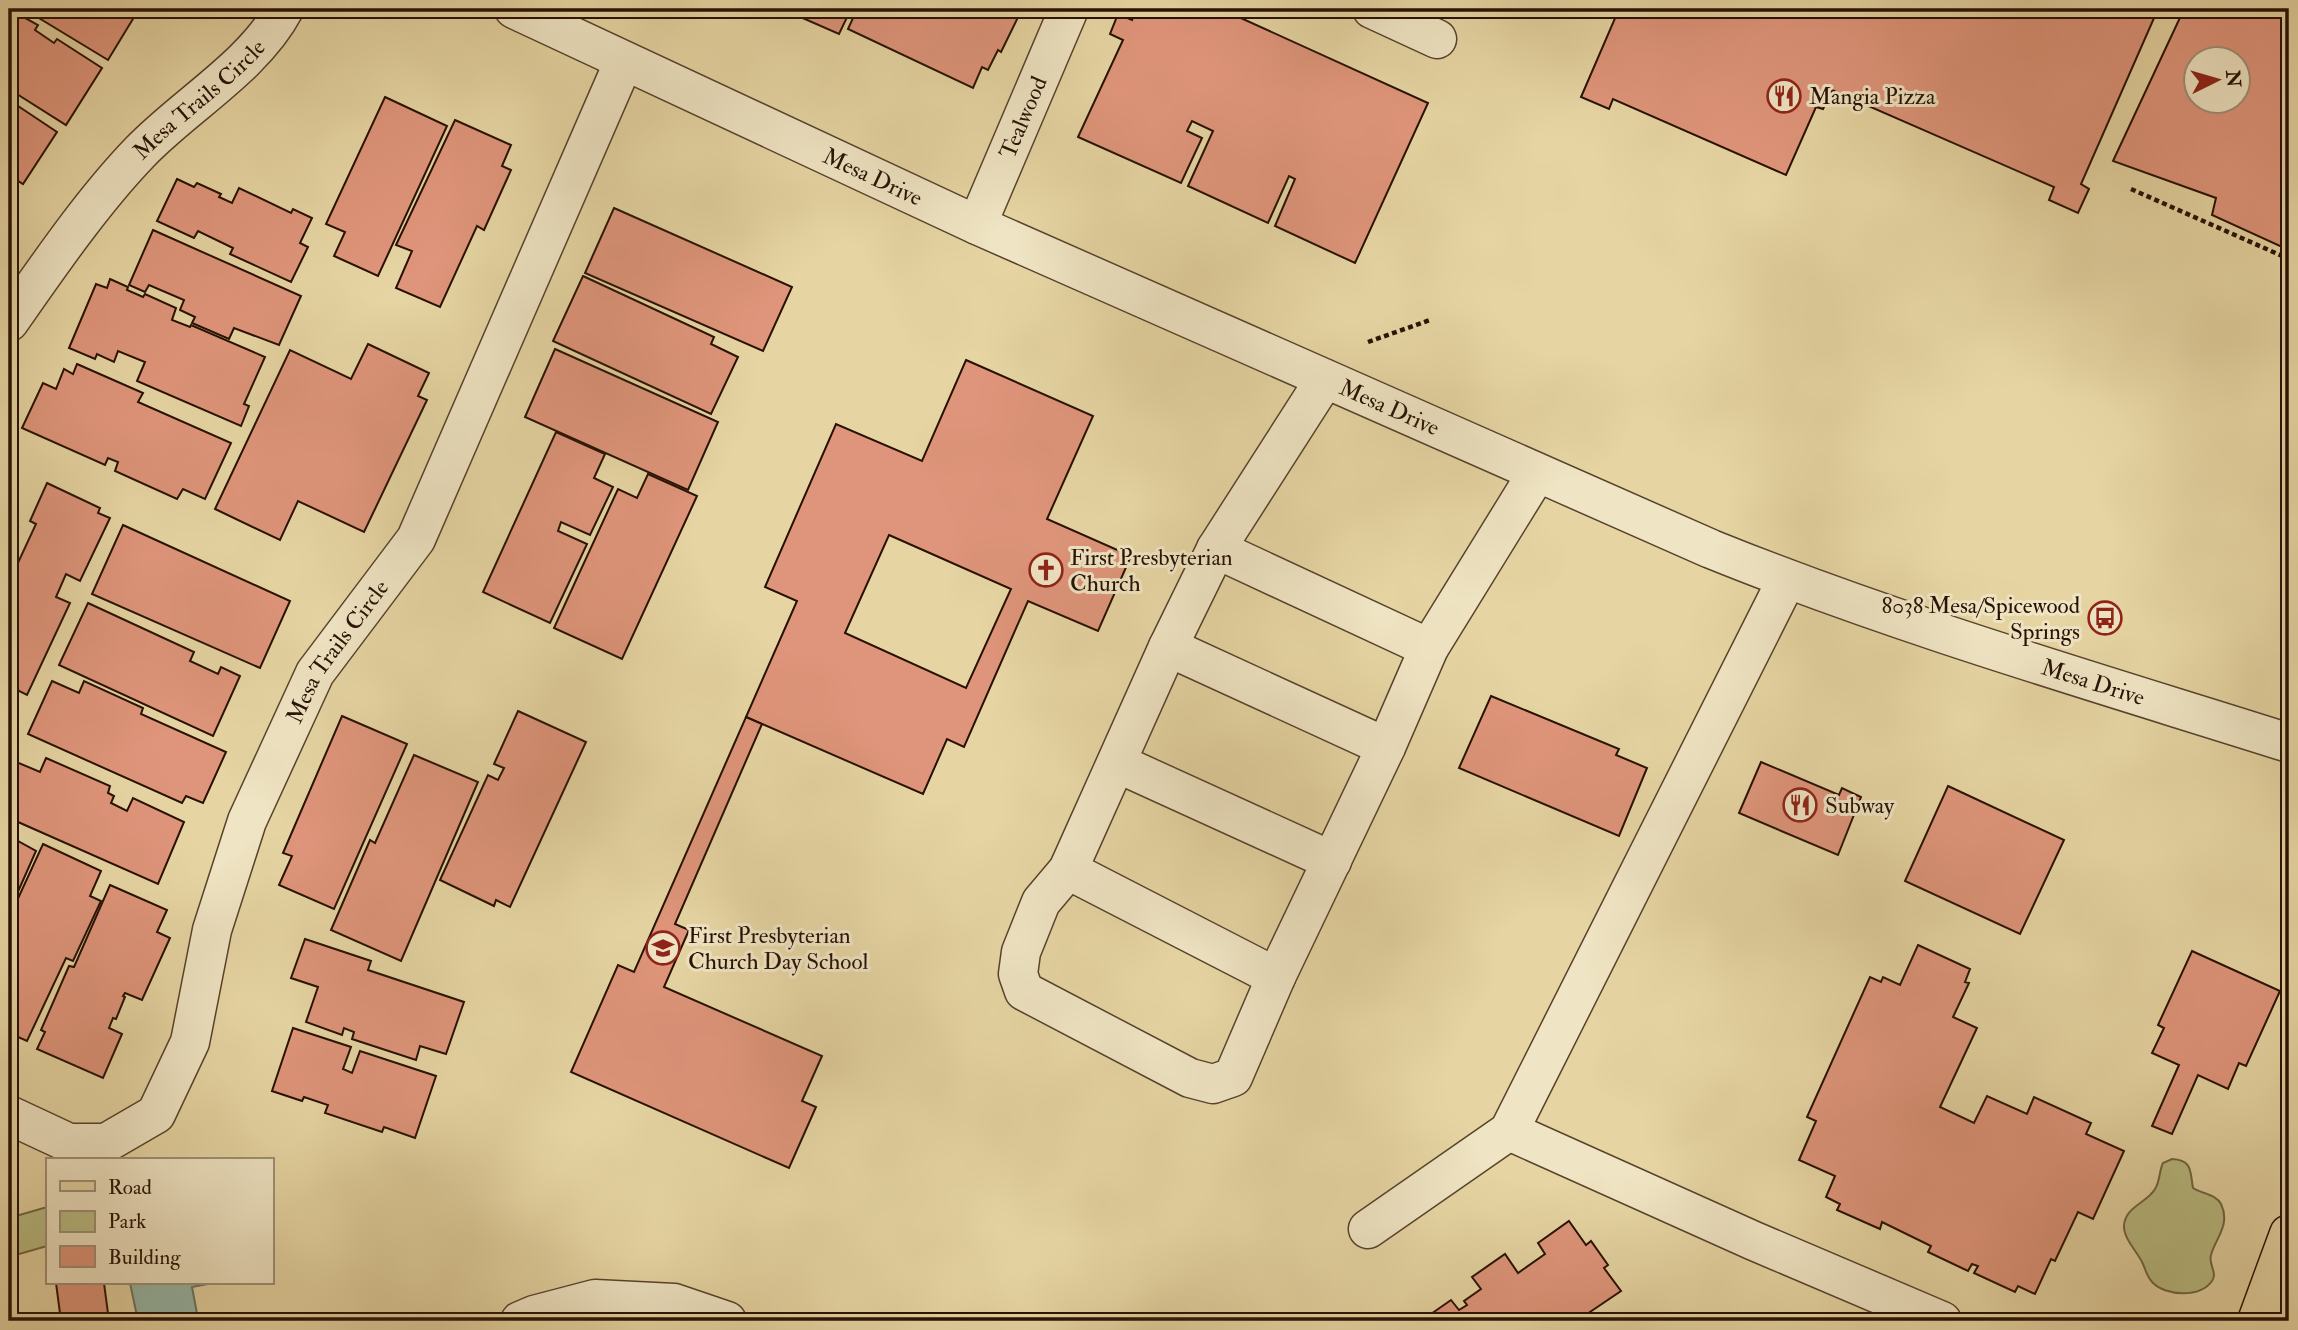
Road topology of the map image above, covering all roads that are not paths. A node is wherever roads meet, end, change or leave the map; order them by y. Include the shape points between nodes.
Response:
1 (284, 9) edge
2 (514, 9) edge
3 (1069, 9) edge
4 (1372, 9) edge
5 (1437, 39) dead end
6 (624, 61) junction
7 (977, 225) junction
8 (9, 322) edge
9 (1325, 379) junction
10 (1537, 473) junction
11 (1216, 549) junction
12 (1787, 579) junction
13 (1168, 647) junction
14 (1429, 648) junction
15 (2289, 743) edge
16 (1386, 747) junction
17 (1117, 763) junction
18 (1332, 861) junction
19 (1068, 870) junction
20 (1276, 977) junction
21 (9, 1115) edge
22 (1509, 1132) junction
23 (1368, 1229) dead end
24 (2289, 1234) edge
25 (520, 1321) edge
26 (727, 1321) edge
27 (1942, 1321) edge
28 (2257, 1321) edge

1 - 8 street, Mesa Trails Circle via 273,29 141,151 61,247
2 - 6 street, Mesa Drive
3 - 7 street, Tealwood
4 - 5 street
6 - 7 street, Mesa Drive
6 - 21 street, Mesa Trails Circle via 416,539 315,673 247,821 212,930 190,1042 156,1114 106,1143 69,1143
7 - 9 street, Mesa Drive
9 - 10 street, Mesa Drive
9 - 11 street
10 - 12 street, Mesa Drive
10 - 14 street
11 - 13 street
11 - 14 street
12 - 15 street, Mesa Drive
12 - 22 street
13 - 16 street
13 - 17 street
14 - 16 street
16 - 18 street
17 - 18 street
17 - 19 street
18 - 20 street
19 - 20 street
19 - 20 street via 1041,902 1021,952 1017,974 1024,991 1190,1078 1213,1084 1233,1077
22 - 23 street
22 - 27 street
24 - 28 main road
25 - 26 street via 595,1299 674,1303

